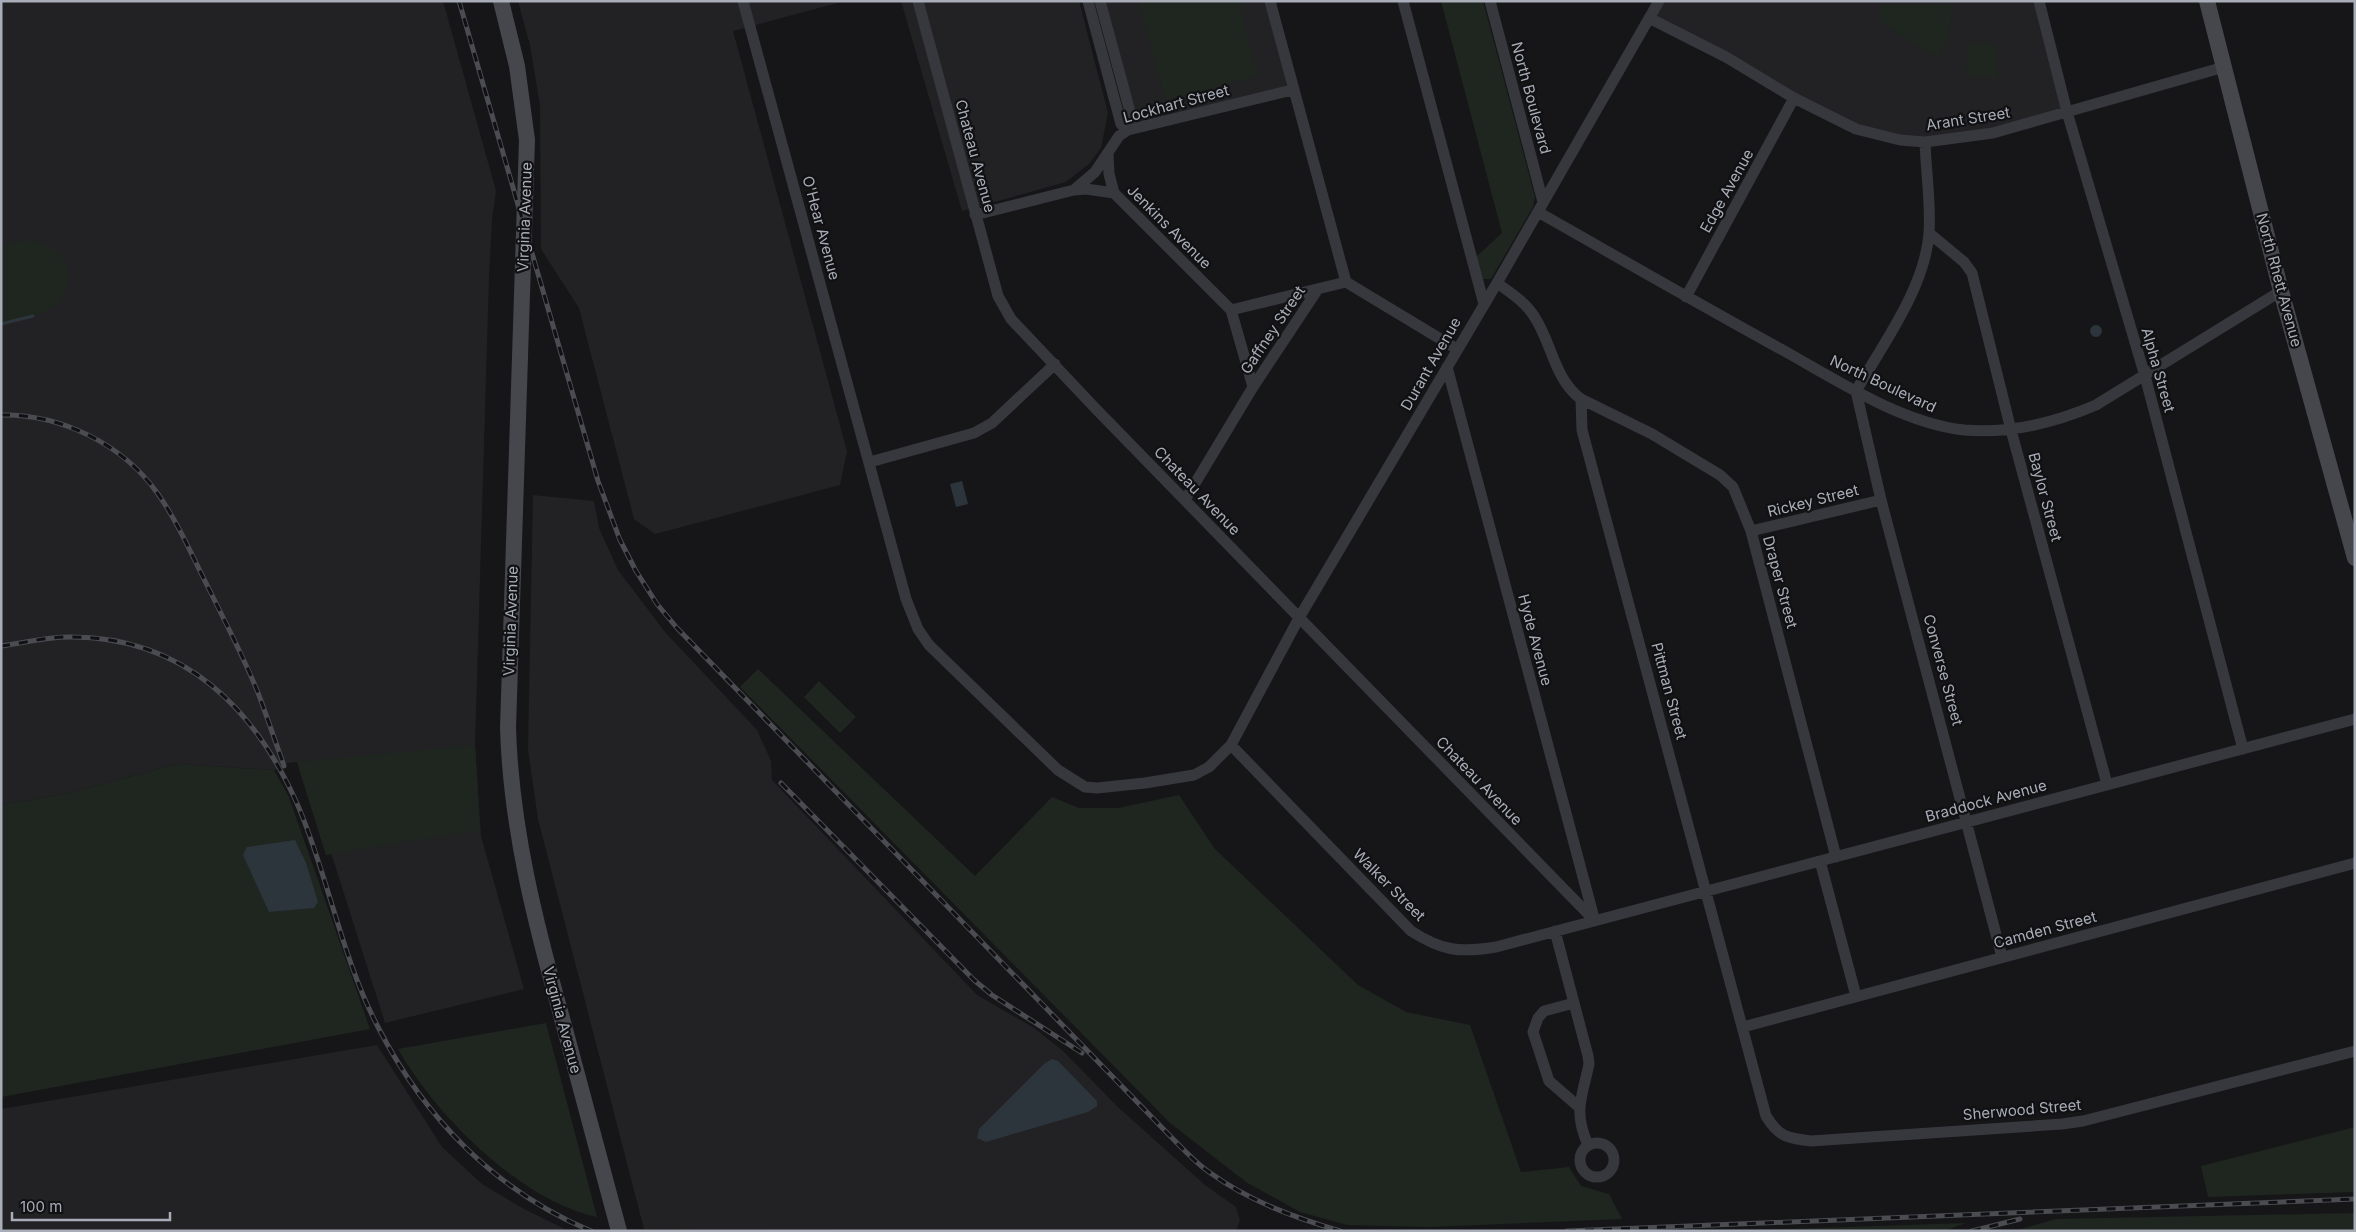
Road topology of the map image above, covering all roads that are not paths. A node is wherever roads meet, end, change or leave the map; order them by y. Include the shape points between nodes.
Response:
1 (501, 1) edge
2 (743, 1) edge
3 (918, 1) edge
4 (1088, 1) edge
5 (1100, 1) edge
6 (1270, 1) edge
7 (1403, 1) edge
8 (1490, 1) edge
9 (1659, 1) edge
10 (2039, 1) edge
11 (2206, 1) edge
12 (1649, 18) junction
13 (2224, 68) junction
14 (1292, 90) junction
15 (1794, 98) junction
16 (2067, 112) junction
17 (1128, 130) junction
18 (1924, 142) junction
19 (1108, 154) junction
20 (1074, 190) junction
21 (1114, 193) junction
22 (1540, 207) junction
23 (975, 215) junction
24 (1928, 234) junction
25 (1346, 282) junction
26 (1497, 283) junction
27 (1318, 289) junction
28 (2281, 291) junction
29 (1686, 297) junction
30 (1484, 304) junction
31 (1232, 310) junction
32 (1457, 349) junction
33 (1055, 364) junction
34 (1447, 367) junction
35 (2145, 376) junction
36 (1253, 388) junction
37 (1856, 390) junction
38 (1581, 399) junction
39 (2011, 430) junction
40 (870, 462) junction
41 (1185, 500) junction
42 (1882, 500) junction
43 (1751, 531) junction
44 (2355, 558) edge
45 (1299, 618) junction
46 (2355, 719) edge
47 (1232, 745) junction
48 (2243, 749) junction
49 (2107, 784) junction
50 (1968, 821) junction
51 (1836, 856) junction
52 (1820, 861) junction
53 (2355, 863) edge
54 (1707, 891) junction
55 (1624, 913) joint
56 (1594, 920) junction
57 (1555, 931) junction
58 (2002, 957) junction
59 (1856, 996) junction
60 (1574, 1003) junction
61 (1743, 1027) junction
62 (2355, 1051) edge
63 (1580, 1107) junction
64 (1775, 1131) joint
65 (1588, 1144) dead end
66 (619, 1231) edge

1 - 66 main road, Virginia Avenue via 516,58 527,140 509,763 533,914
2 - 40 street, O'Hear Avenue
3 - 23 street, Chateau Avenue
4 - 17 street via 1121,124
5 - 17 street via 1132,120
6 - 14 street
7 - 30 street
8 - 22 street, North Boulevard
9 - 12 street, Durant Avenue
10 - 16 street, Alpha Street
11 - 13 main road, North Rhett Avenue
12 - 15 street, Arant Street via 1726,57
12 - 22 street, Durant Avenue
13 - 16 street, Arant Street
13 - 28 main road, North Rhett Avenue
14 - 17 street, Lockhart Street
14 - 25 street
15 - 18 street, Arant Street via 1856,129 1900,140
15 - 29 street, Edge Avenue
16 - 18 street, Arant Street via 1993,133
16 - 35 street, Alpha Street
17 - 19 street, Lockhart Street via 1119,136
18 - 24 street
19 - 20 street, Lockhart Street via 1095,172
19 - 21 street, Jenkins Avenue
20 - 21 street
20 - 23 street, Lockhart Street
21 - 31 street, Jenkins Avenue
22 - 26 street, Durant Avenue
22 - 29 street, North Boulevard
23 - 33 street, Chateau Avenue via 998,296 1011,319
24 - 37 street via 1921,268 1905,308
24 - 39 street, Baylor Street via 1964,262 1972,273
25 - 27 street
25 - 32 street
26 - 30 street, Durant Avenue
26 - 38 street via 1525,304 1535,318 1566,385
27 - 31 street
27 - 36 street, Gaffney Street
28 - 35 street, North Boulevard
28 - 44 main road, North Rhett Avenue
29 - 37 street, North Boulevard
30 - 32 street, Durant Avenue
31 - 36 street
32 - 34 street, Durant Avenue
33 - 40 street via 992,423 974,433
33 - 41 street, Chateau Avenue
34 - 45 street, Durant Avenue
34 - 56 street, Hyde Avenue
35 - 39 street, North Boulevard via 2096,405 2065,418
35 - 48 street, Alpha Street
36 - 41 street
37 - 39 street, North Boulevard via 1924,422 1964,430
37 - 42 street, Converse Street
38 - 43 street, Draper Street via 1652,434 1720,475 1733,487
38 - 54 street, Pittman Street via 1582,430
39 - 49 street, Baylor Street
40 - 47 street, O'Hear Avenue via 906,599 918,629 929,645 1058,770 1085,787 1140,784 1194,775 1209,767
41 - 45 street, Chateau Avenue
42 - 43 street, Rickey Street
42 - 50 street, Converse Street
43 - 51 street, Draper Street
45 - 47 street, Durant Avenue
45 - 56 street, Chateau Avenue
46 - 48 street, Braddock Avenue
47 - 57 street, Walker Street via 1411,931 1430,943 1466,951 1496,947
48 - 49 street, Braddock Avenue
49 - 50 street, Braddock Avenue
50 - 51 street, Braddock Avenue
50 - 58 street, Converse Street
51 - 52 street, Braddock Avenue
52 - 54 street, Braddock Avenue
52 - 59 street
53 - 58 street, Camden Street
54 - 55 street, Braddock Avenue
54 - 61 street, Pittman Street
55 - 56 street, Walker Street
56 - 57 street, Walker Street
57 - 60 street
58 - 59 street, Camden Street
59 - 61 street, Camden Street
60 - 63 street via 1590,1064
60 - 63 street via 1544,1012 1533,1032 1549,1081
61 - 64 street, Pittman Street via 1766,1116
62 - 64 street, Sherwood Street via 2062,1124 1811,1141 1790,1139
63 - 65 street via 1580,1126

